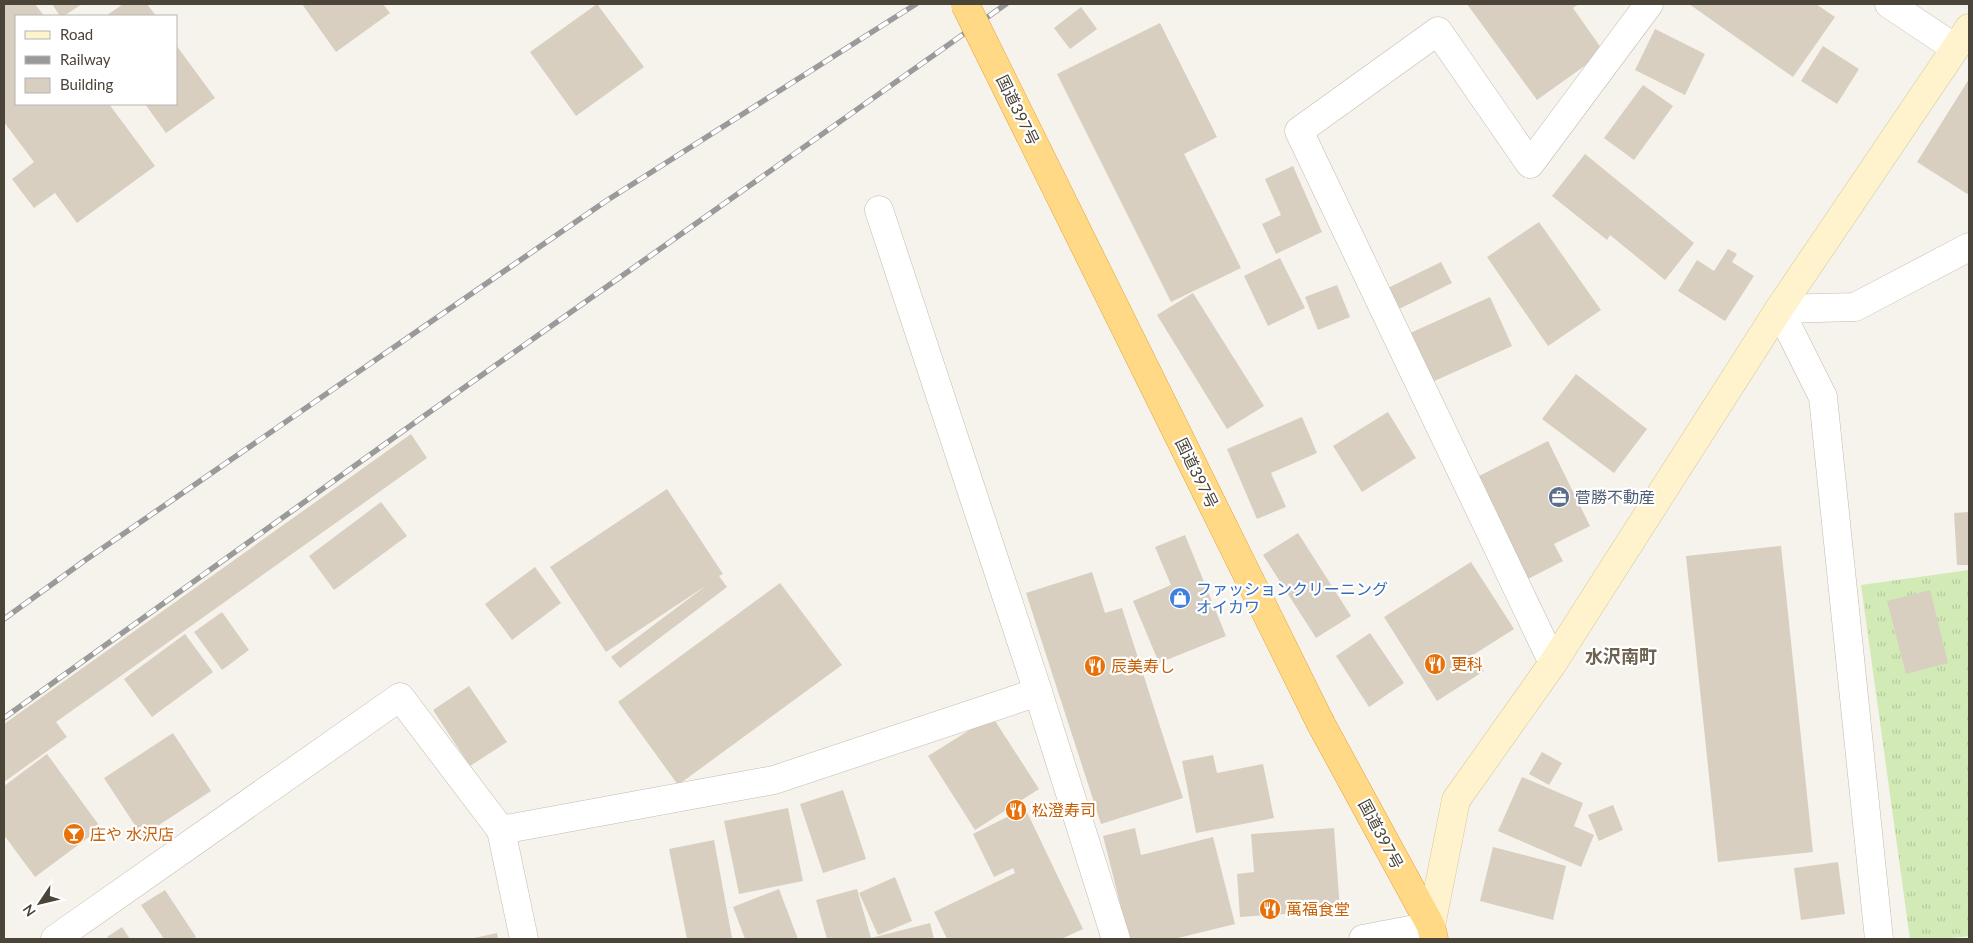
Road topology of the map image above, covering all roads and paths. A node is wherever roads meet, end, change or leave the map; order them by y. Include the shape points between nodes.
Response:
1 (965, 4) edge
2 (1649, 4) edge
3 (1889, 4) edge
4 (1962, 38) edge
5 (879, 210) dead end
6 (1969, 247) edge
7 (1779, 309) junction
8 (1553, 662) junction
9 (1038, 692) junction
10 (500, 830) junction
11 (1432, 933) edge
12 (55, 939) edge
13 (524, 939) edge
14 (1116, 939) edge
15 (1363, 939) edge
16 (1879, 939) edge

1 - 11 highway, 国道397号, bridge via 1321,724
2 - 8 street via 1530,164 1438,32 1299,131
3 - 4 street
4 - 7 main road
5 - 9 street
6 - 7 street via 1855,307
7 - 8 main road
7 - 16 street via 1823,397
8 - 11 main road via 1456,800
9 - 10 street via 774,780
9 - 14 street
10 - 12 street via 400,697
10 - 13 street
11 - 15 street

